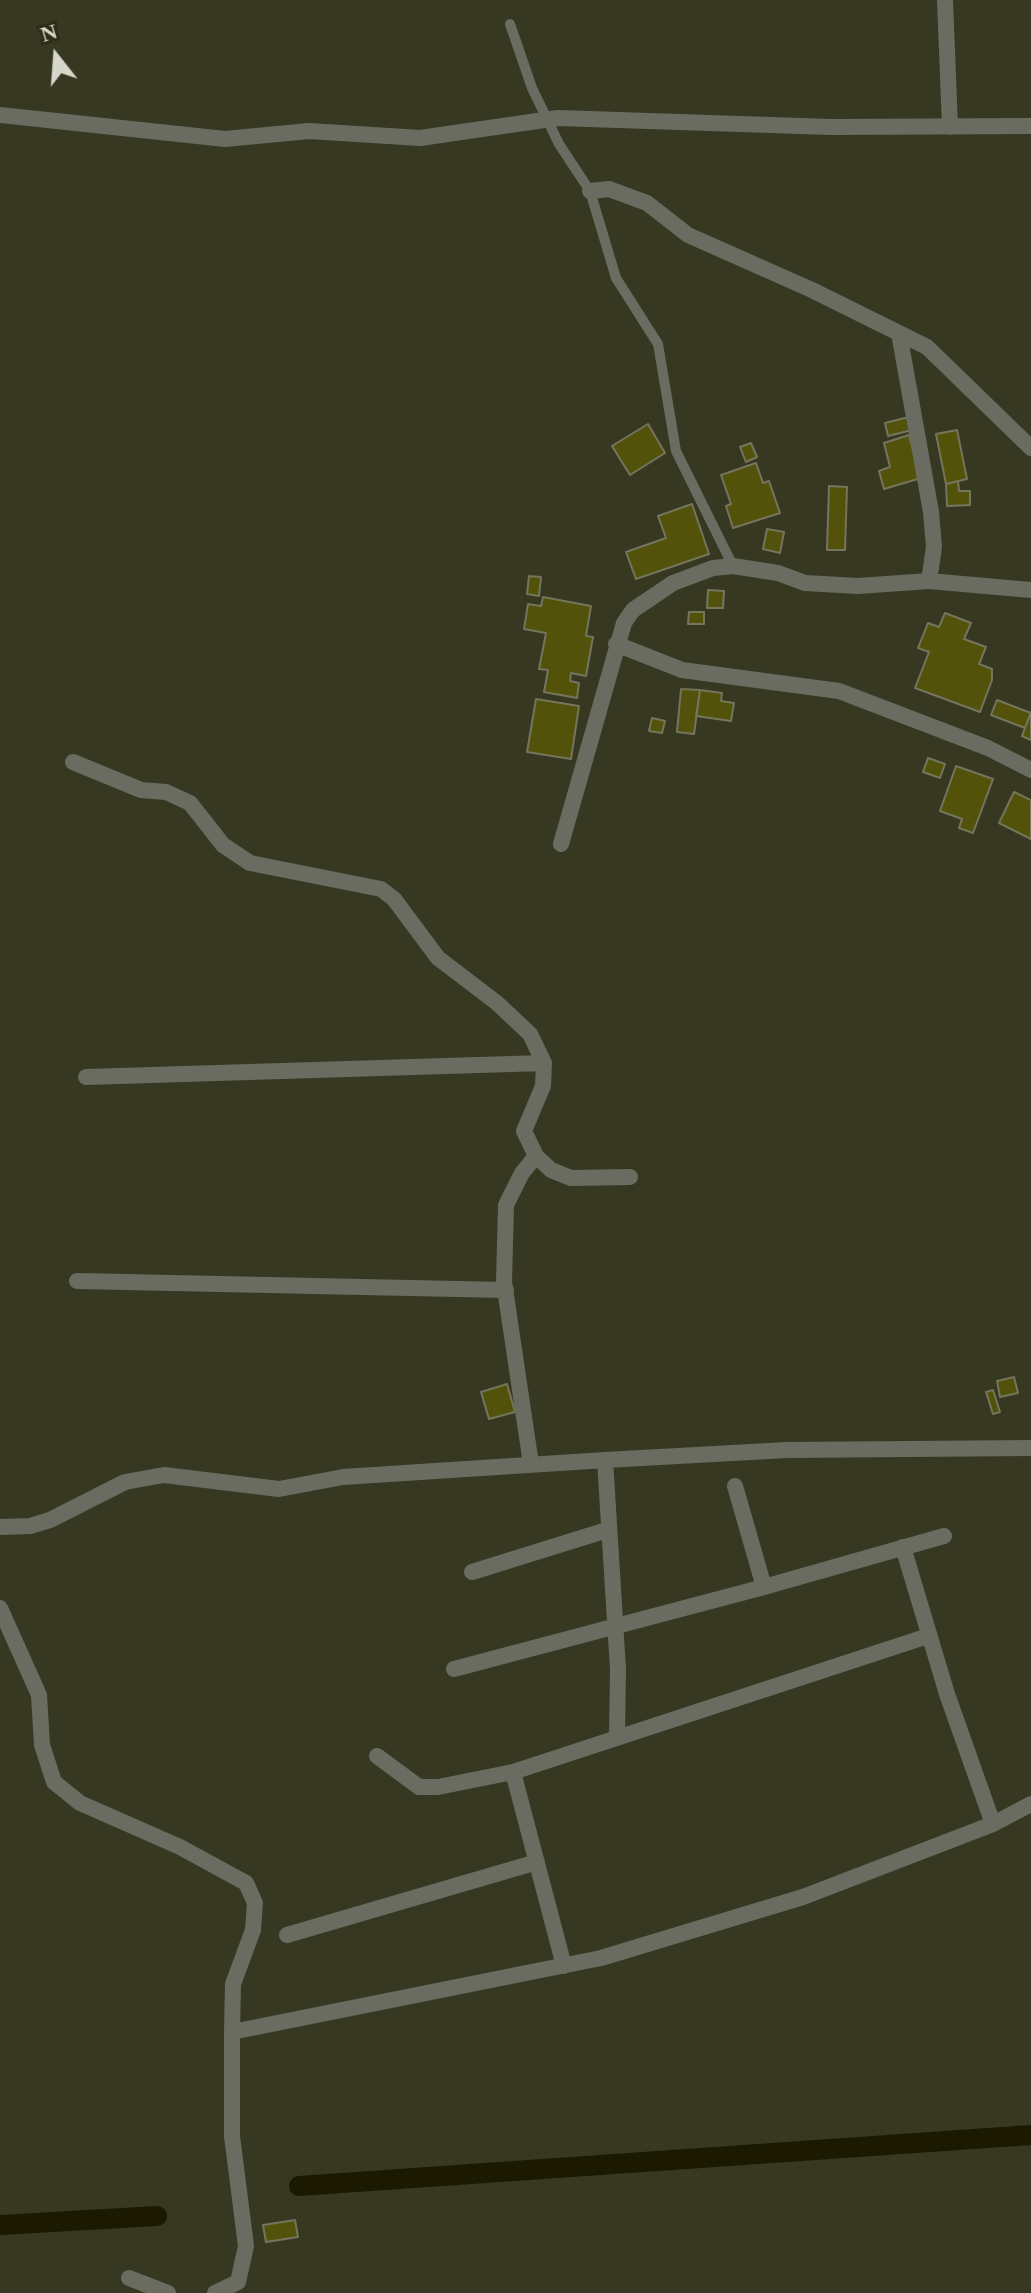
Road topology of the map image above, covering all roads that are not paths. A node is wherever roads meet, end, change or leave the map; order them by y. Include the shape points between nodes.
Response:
1 (945, 0) edge
2 (510, 24) dead end
3 (0, 115) edge
4 (549, 119) junction
5 (1031, 126) edge
6 (950, 127) junction
7 (590, 191) junction
8 (899, 333) junction
9 (1031, 448) edge
10 (733, 566) junction
11 (929, 581) junction
12 (1031, 590) edge
13 (616, 644) junction
14 (73, 762) dead end
15 (1031, 770) edge
16 (561, 844) dead end
17 (544, 1063) junction
18 (86, 1077) dead end
19 (536, 1156) junction
20 (630, 1177) dead end
21 (77, 1281) dead end
22 (506, 1290) junction
23 (1031, 1448) edge
24 (605, 1460) junction
25 (531, 1464) junction
26 (735, 1486) dead end
27 (0, 1527) edge
28 (607, 1530) junction
29 (944, 1536) dead end
30 (903, 1547) junction
31 (472, 1572) dead end
32 (764, 1587) junction
33 (0, 1608) edge
34 (613, 1625) junction
35 (928, 1636) junction
36 (454, 1669) dead end
37 (617, 1738) junction
38 (377, 1756) dead end
39 (513, 1772) junction
40 (1031, 1804) edge
41 (993, 1824) junction
42 (537, 1862) junction
43 (287, 1935) dead end
44 (564, 1966) junction
45 (232, 2032) junction
46 (129, 2278) dead end
47 (168, 2293) edge
48 (215, 2293) edge

1 - 6 street
2 - 4 lane
3 - 4 street via 225,139 309,131 420,138
4 - 6 street
4 - 7 lane
5 - 6 street
7 - 8 street via 609,189 647,203 688,235
7 - 10 lane via 616,278 658,344 676,451
8 - 9 street via 951,367
8 - 11 street via 931,512 934,547
10 - 11 street via 805,583
10 - 13 street via 692,574 647,599 633,610
11 - 12 street
13 - 15 street via 682,670 839,691
13 - 16 street
14 - 17 street via 190,803 223,845 250,863 381,889 438,958 530,1034
17 - 18 street
17 - 19 street via 543,1086 524,1131
19 - 20 street via 571,1178
19 - 22 street via 506,1205
21 - 22 street
22 - 25 street
23 - 24 street via 787,1450
24 - 25 street
24 - 28 street
25 - 27 street via 343,1477 279,1489 164,1475 125,1482 50,1520
26 - 32 street
28 - 31 street
28 - 34 street
29 - 30 street
30 - 32 street
30 - 35 street
32 - 34 street
33 - 45 street via 39,1695 42,1745 54,1782 80,1803 246,1883 255,1903 253,1930 233,1984
34 - 36 street
34 - 37 street
35 - 37 street
35 - 41 street
37 - 39 street
38 - 39 street via 419,1787
39 - 42 street
40 - 41 street
41 - 44 street via 803,1897
42 - 43 street
42 - 44 street
44 - 45 street
45 - 48 street via 232,2136 246,2246 238,2282
46 - 47 street

